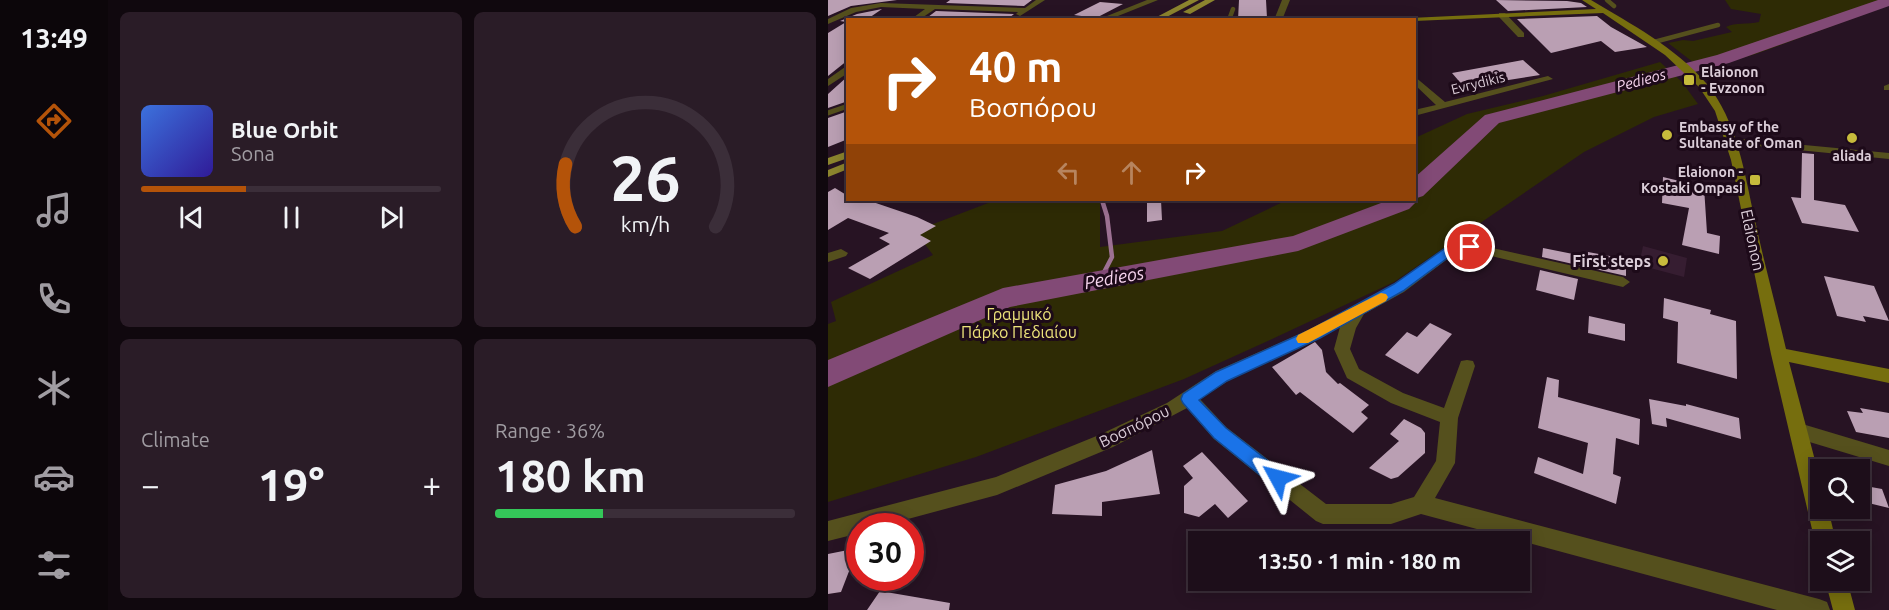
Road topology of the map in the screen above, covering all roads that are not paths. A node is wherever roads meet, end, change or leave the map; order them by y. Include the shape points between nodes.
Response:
1 (1041, 0) edge
2 (1155, 0) edge
3 (1195, 0) edge
4 (1211, 0) edge
5 (1286, 0) edge
6 (1586, 0) edge
7 (1606, 0) edge
8 (1614, 6) dead end
9 (933, 7) junction
10 (1233, 9) dead end
11 (1027, 10) junction
12 (1602, 11) junction
13 (1502, 15) junction
14 (916, 18) edge
15 (1015, 18) edge
16 (1106, 18) edge
17 (1158, 18) edge
18 (1177, 18) edge
19 (1230, 18) edge
20 (1279, 18) edge
21 (1416, 18) edge
22 (828, 22) edge
23 (1718, 26) dead end
24 (1521, 35) dead end
25 (1654, 42) junction
26 (846, 70) edge
27 (1548, 79) dead end
28 (1416, 81) edge
29 (828, 83) edge
30 (1443, 106) junction
31 (846, 107) edge
32 (828, 113) edge
33 (1416, 113) edge
34 (1732, 141) junction
35 (846, 155) edge
36 (1889, 156) edge
37 (828, 162) edge
38 (846, 166) edge
39 (828, 174) edge
40 (1623, 282) dead end
41 (1359, 309) junction
42 (1779, 354) junction
43 (1467, 366) dead end
44 (1889, 376) edge
45 (1189, 399) junction
46 (1449, 418) junction
47 (1799, 431) junction
48 (1889, 458) edge
49 (1421, 504) junction
50 (828, 531) edge
51 (1823, 531) edge
52 (1839, 591) edge
53 (1819, 610) edge
54 (1844, 610) edge

1 - 11 street
2 - 16 street
3 - 17 main road
4 - 18 main road
5 - 20 street
6 - 12 main road, Elaionon
7 - 8 lane
9 - 11 street
9 - 14 street
9 - 22 street via 868,6
10 - 19 lane
11 - 15 street
12 - 13 main road
12 - 25 main road, Elaionon
13 - 21 main road
13 - 24 street
23 - 25 lane
25 - 34 main road, Elaionon via 1705,90 1720,111
26 - 29 street
27 - 30 street, Evrydikis
28 - 30 street
30 - 33 street, Evrydikis
31 - 32 lane
34 - 36 street
34 - 42 main road, Elaionon
35 - 37 main road
38 - 39 main road
40 - 41 street, Βοσπόρου via 1463,246 1440,255 1399,288
41 - 45 street, Βοσπόρου via 1315,334 1222,376
41 - 46 street via 1348,327 1342,349 1353,373 1397,398
42 - 44 main road
42 - 47 main road, Elaionon
43 - 46 street
45 - 49 street via 1220,433 1323,514 1391,514
45 - 50 street, Βοσπόρου via 1106,441 997,486
46 - 49 street via 1445,463
47 - 48 street
47 - 51 main road, Elaionon
49 - 53 street
52 - 54 main road

